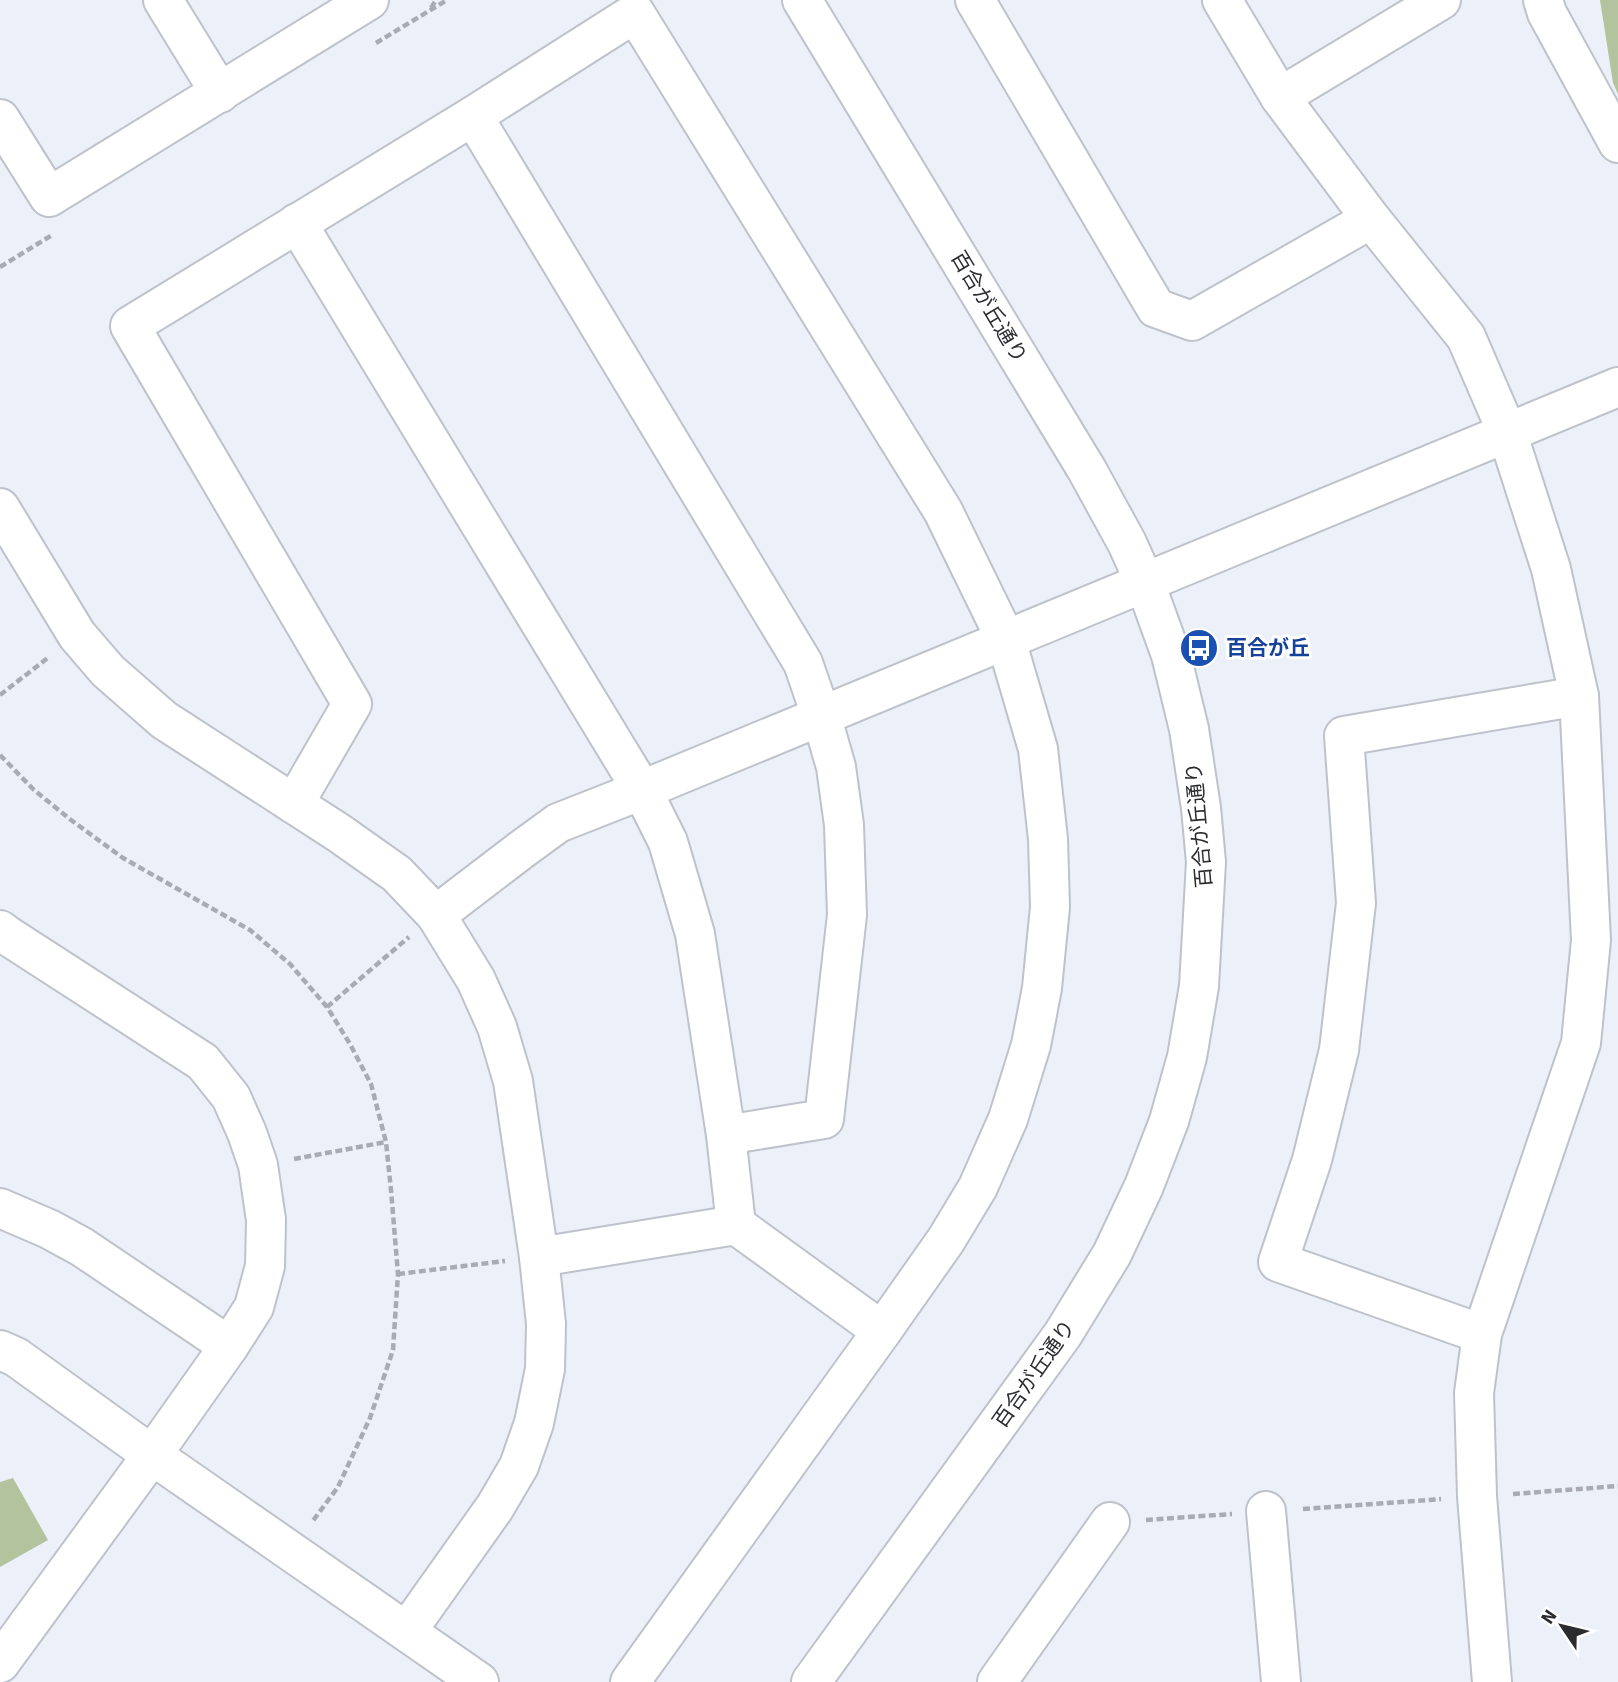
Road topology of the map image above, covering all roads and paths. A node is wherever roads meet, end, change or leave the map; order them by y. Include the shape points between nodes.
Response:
1 (163, 0) edge
2 (369, 0) edge
3 (436, 0) edge
4 (802, 0) edge
5 (975, 0) edge
6 (1222, 0) edge
7 (1441, 0) edge
8 (1543, 0) edge
9 (428, 12) dead end
10 (220, 93) junction
11 (1280, 97) junction
12 (473, 116) junction
13 (0, 119) edge
14 (1618, 143) edge
15 (1371, 219) junction
16 (297, 223) junction
17 (53, 235) dead end
18 (0, 267) edge
19 (1618, 387) edge
20 (1507, 432) junction
21 (0, 508) edge
22 (1145, 583) junction
23 (77, 635) junction
24 (1006, 640) junction
25 (0, 695) edge
26 (1578, 696) junction
27 (821, 715) junction
28 (0, 755) edge
29 (642, 790) junction
30 (295, 804) junction
31 (436, 915) junction
32 (3, 936) edge
33 (1605, 939) edge
34 (327, 1007) junction
35 (726, 1135) junction
36 (386, 1142) junction
37 (258, 1166) junction
38 (0, 1208) edge
39 (736, 1225) junction
40 (539, 1256) junction
41 (398, 1274) junction
42 (882, 1331) junction
43 (1482, 1334) junction
44 (229, 1346) junction
45 (0, 1350) edge
46 (152, 1455) junction
47 (1618, 1486) edge
48 (1477, 1496) junction
49 (1266, 1511) junction
50 (1110, 1522) joint
51 (292, 1550) junction
52 (407, 1631) junction
53 (0, 1662) edge
54 (479, 1682) edge
55 (631, 1682) edge
56 (811, 1682) edge
57 (997, 1682) edge
58 (1281, 1682) edge
59 (1492, 1682) edge

1 - 10 street
2 - 10 street
3 - 9 path
4 - 22 street, 百合が丘通り via 1087,470
5 - 15 street via 1156,308 1192,321
6 - 11 street
7 - 11 street
8 - 14 street
10 - 13 street via 49,197
11 - 15 street
12 - 16 street
12 - 24 street via 635,13 943,511
12 - 27 street via 803,663
15 - 20 street via 1466,337
16 - 29 street
16 - 30 street via 130,326 352,704
17 - 18 path
19 - 20 street
20 - 22 street
20 - 26 street via 1551,569
21 - 23 street
22 - 24 street
22 - 56 street, 百合が丘通り via 1171,655 1189,729 1206,862 1199,986 1187,1057 1169,1121 1112,1254 1063,1334
23 - 25 path
23 - 30 street via 108,671 164,720
24 - 27 street
24 - 42 street via 1038,749 1048,839 1050,907 1042,988 1031,1045 1008,1119 978,1187
26 - 33 street
26 - 43 street via 1344,736 1356,903 1339,1050 1312,1160 1278,1262
27 - 29 street
27 - 35 street via 836,767 842,813 847,915 824,1119
28 - 34 path via 34,790 123,858 250,930 289,964
29 - 31 street via 558,823
29 - 35 street via 668,842 695,934
30 - 31 street via 397,874
31 - 34 path
31 - 40 street via 477,980 498,1027 513,1081
32 - 37 street via 203,1062 231,1097
33 - 43 street via 1581,1043
34 - 36 path via 371,1084
35 - 39 street
36 - 37 path
36 - 41 path
37 - 44 street via 266,1220 265,1266 254,1307
38 - 44 street via 82,1247
39 - 40 street
39 - 42 street
40 - 41 path
40 - 52 street via 545,1369 519,1466
41 - 51 path via 393,1350 370,1418 338,1487
42 - 55 street
43 - 48 street via 1474,1393
44 - 46 street
45 - 46 street
46 - 51 street
46 - 53 street
47 - 48 path
48 - 49 path
48 - 59 street
49 - 50 path
49 - 58 street
50 - 57 street
51 - 52 street
52 - 54 street

